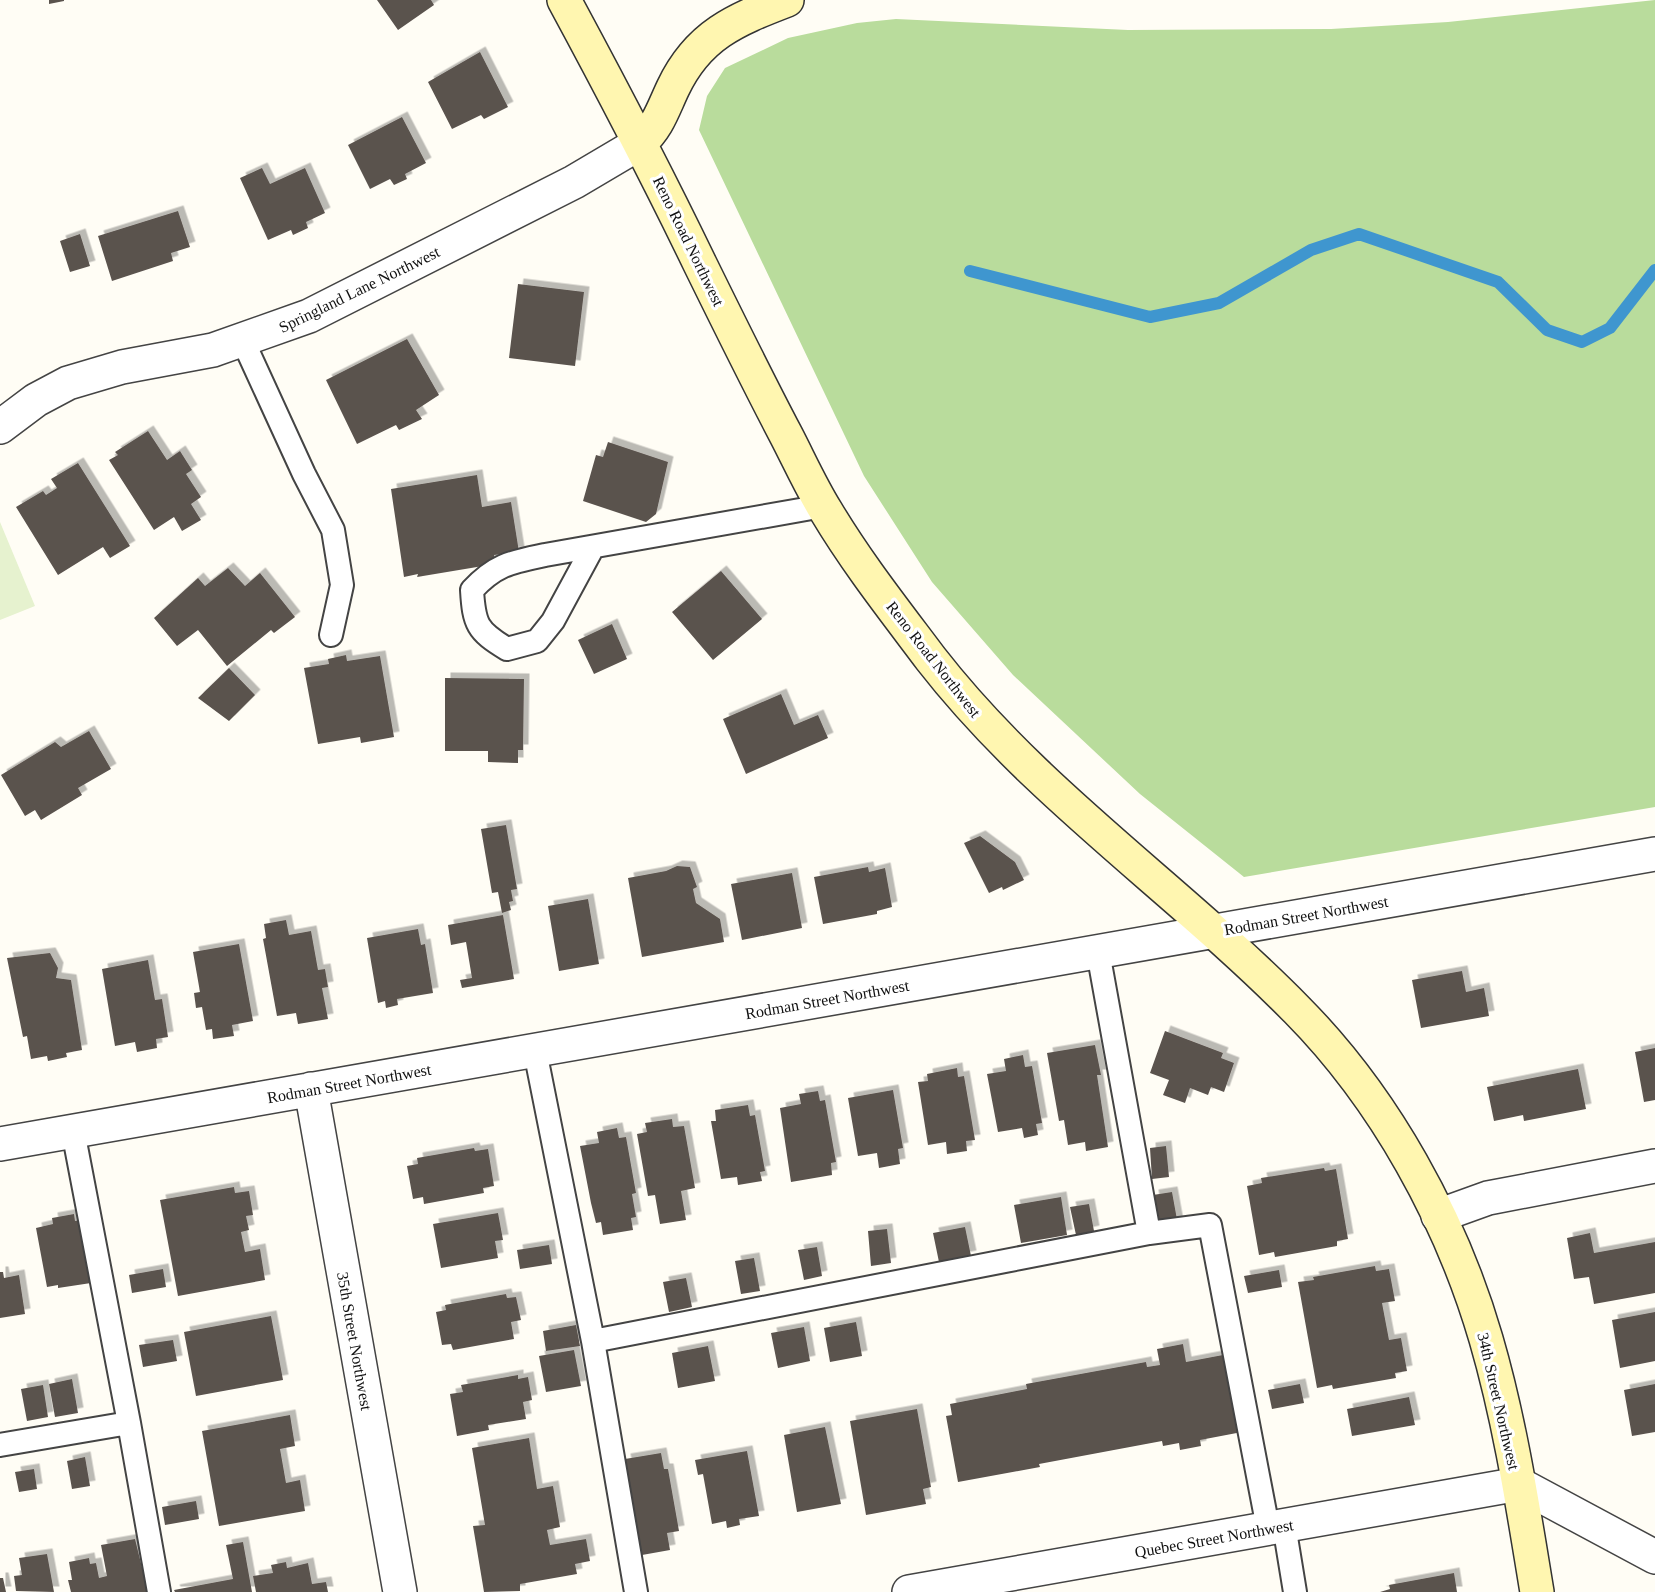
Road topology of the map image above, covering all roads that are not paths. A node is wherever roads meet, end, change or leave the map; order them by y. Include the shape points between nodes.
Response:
1 (564, 0) edge
2 (787, 0) edge
3 (640, 143) junction
4 (243, 341) junction
5 (0, 427) edge
6 (823, 506) junction
7 (592, 547) junction
8 (331, 635) dead end
9 (1655, 854) edge
10 (1214, 932) junction
11 (1098, 952) junction
12 (535, 1051) junction
13 (311, 1089) junction
14 (73, 1131) junction
15 (0, 1144) edge
16 (1655, 1166) edge
17 (1438, 1216) junction
18 (1149, 1233) junction
19 (593, 1341) junction
20 (129, 1423) junction
21 (0, 1445) edge
22 (1519, 1484) junction
23 (1276, 1527) junction
24 (1655, 1557) edge
25 (159, 1592) edge
26 (400, 1592) edge
27 (636, 1592) edge
28 (909, 1592) edge
29 (1295, 1592) edge
30 (1537, 1592) edge

1 - 3 main road, Reno Road Northwest
2 - 3 main road via 726,26 700,47 681,71 657,125
3 - 4 street, Springland Lane Northwest via 589,174 337,304
3 - 6 main road, Reno Road Northwest
4 - 5 street, Springland Lane Northwest via 68,383 36,400
4 - 8 lane via 333,530 342,585
6 - 7 lane
6 - 10 main road, Reno Road Northwest via 895,611 996,735
7 - 7 lane via 504,564 488,573 472,590 474,616 483,635 507,648 537,641 553,621
9 - 10 street, Rodman Street Northwest
10 - 11 street, Rodman Street Northwest
10 - 17 main road, Reno Road Northwest via 1294,1006 1348,1070 1396,1139
11 - 12 street, Rodman Street Northwest
11 - 18 lane
12 - 13 street, Rodman Street Northwest
12 - 19 lane
13 - 14 street, Rodman Street Northwest
13 - 26 street, 35th Street Northwest
14 - 15 street, Rodman Street Northwest
14 - 20 lane
16 - 17 street via 1488,1198
17 - 22 main road, 34th Street Northwest via 1486,1338
18 - 19 lane
18 - 23 lane via 1210,1225
19 - 27 lane
20 - 21 lane
20 - 25 lane
22 - 23 street, Quebec Street Northwest
22 - 24 street
22 - 30 main road, 34th Street Northwest
23 - 28 street, Quebec Street Northwest
23 - 29 lane

